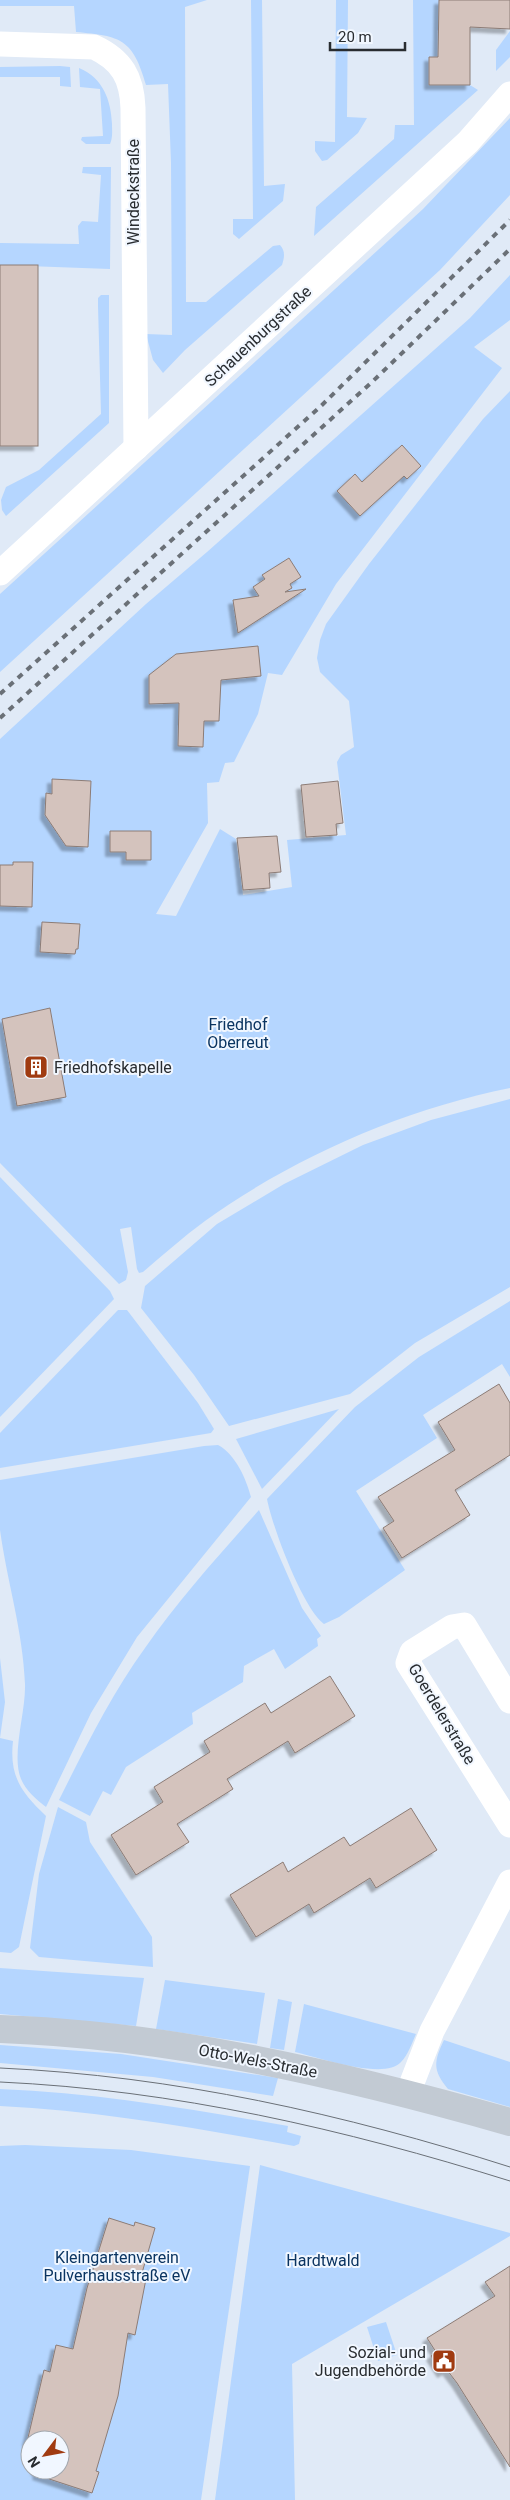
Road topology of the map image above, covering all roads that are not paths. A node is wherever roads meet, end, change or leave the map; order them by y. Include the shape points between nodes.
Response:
1 (0, 44) edge
2 (510, 94) edge
3 (136, 448) junction
4 (0, 573) edge
5 (510, 1701) edge
6 (510, 1825) edge
7 (510, 1882) edge
8 (0, 2029) edge
9 (408, 2093) junction
10 (510, 2122) edge

1 - 3 street, Windeckstraße via 94,48 122,66 128,77 133,108
2 - 3 street, Schauenburgstraße via 468,142
3 - 4 street, Schauenburgstraße
5 - 6 street, Goerdelerstraße via 464,1626 452,1627 412,1652 408,1663
7 - 9 street via 432,2031
8 - 9 street, Otto-Wels-Straße via 161,2044 270,2062
9 - 10 street, Otto-Wels-Straße

